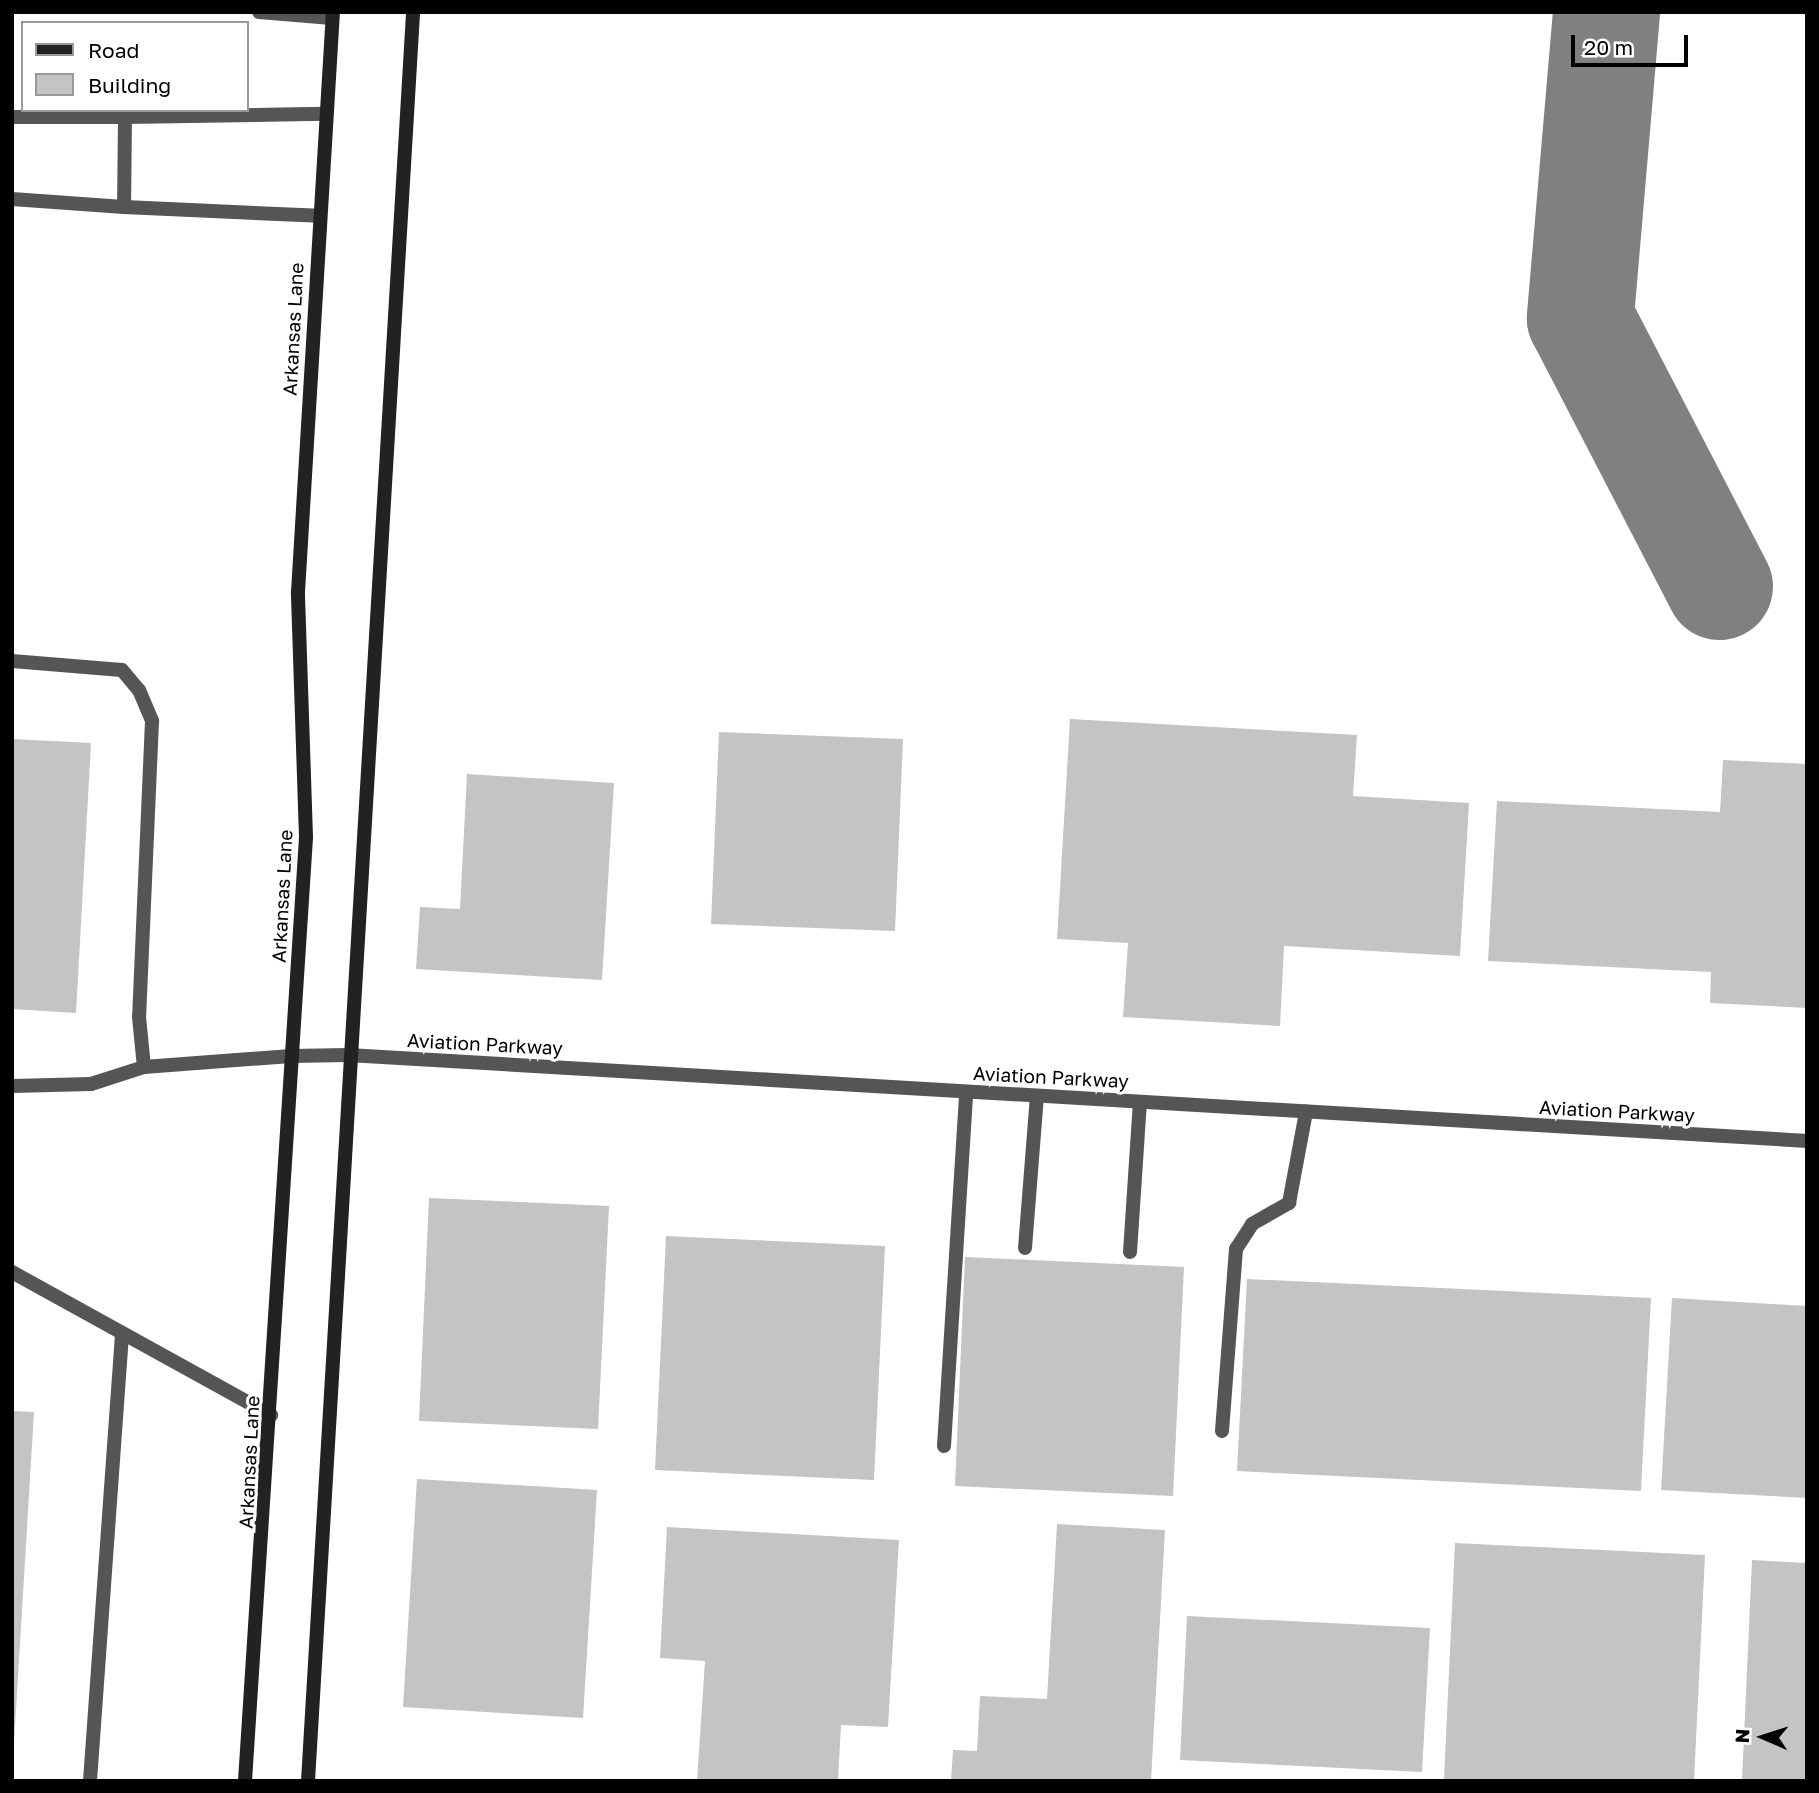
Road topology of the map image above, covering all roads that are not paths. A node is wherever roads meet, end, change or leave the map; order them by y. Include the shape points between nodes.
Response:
1 (259, 12) edge
2 (414, 12) edge
3 (332, 15) edge
4 (326, 114) junction
5 (12, 117) edge
6 (125, 117) junction
7 (12, 199) edge
8 (124, 207) junction
9 (319, 216) junction
10 (12, 661) edge
11 (348, 1055) junction
12 (292, 1056) junction
13 (144, 1067) junction
14 (12, 1087) edge
15 (966, 1091) junction
16 (1037, 1096) junction
17 (1140, 1102) junction
18 (1306, 1112) junction
19 (1807, 1141) edge
20 (1025, 1248) dead end
21 (1130, 1252) dead end
22 (12, 1272) edge
23 (122, 1333) junction
24 (271, 1415) junction
25 (1222, 1431) dead end
26 (944, 1446) dead end
27 (90, 1781) edge
28 (245, 1781) edge
29 (307, 1781) edge

1 - 3 street
2 - 11 main road
3 - 4 main road, Arkansas Lane
4 - 6 street
4 - 9 main road, Arkansas Lane
5 - 6 street
6 - 8 street
7 - 8 street
8 - 9 street
9 - 12 main road, Arkansas Lane via 298,593 306,837
10 - 13 street via 122,670 139,690 152,721 139,1017
11 - 12 street, Aviation Parkway
11 - 15 street, Aviation Parkway
11 - 29 main road
12 - 13 street, Aviation Parkway
12 - 24 main road, Arkansas Lane
13 - 14 street, Aviation Parkway via 91,1084
15 - 16 street, Aviation Parkway
15 - 26 street
16 - 17 street, Aviation Parkway
16 - 20 street
17 - 18 street, Aviation Parkway
17 - 21 street
18 - 19 street, Aviation Parkway
18 - 25 street via 1289,1203 1252,1224 1236,1249
22 - 23 street
23 - 24 street
23 - 27 street
24 - 28 main road, Arkansas Lane

